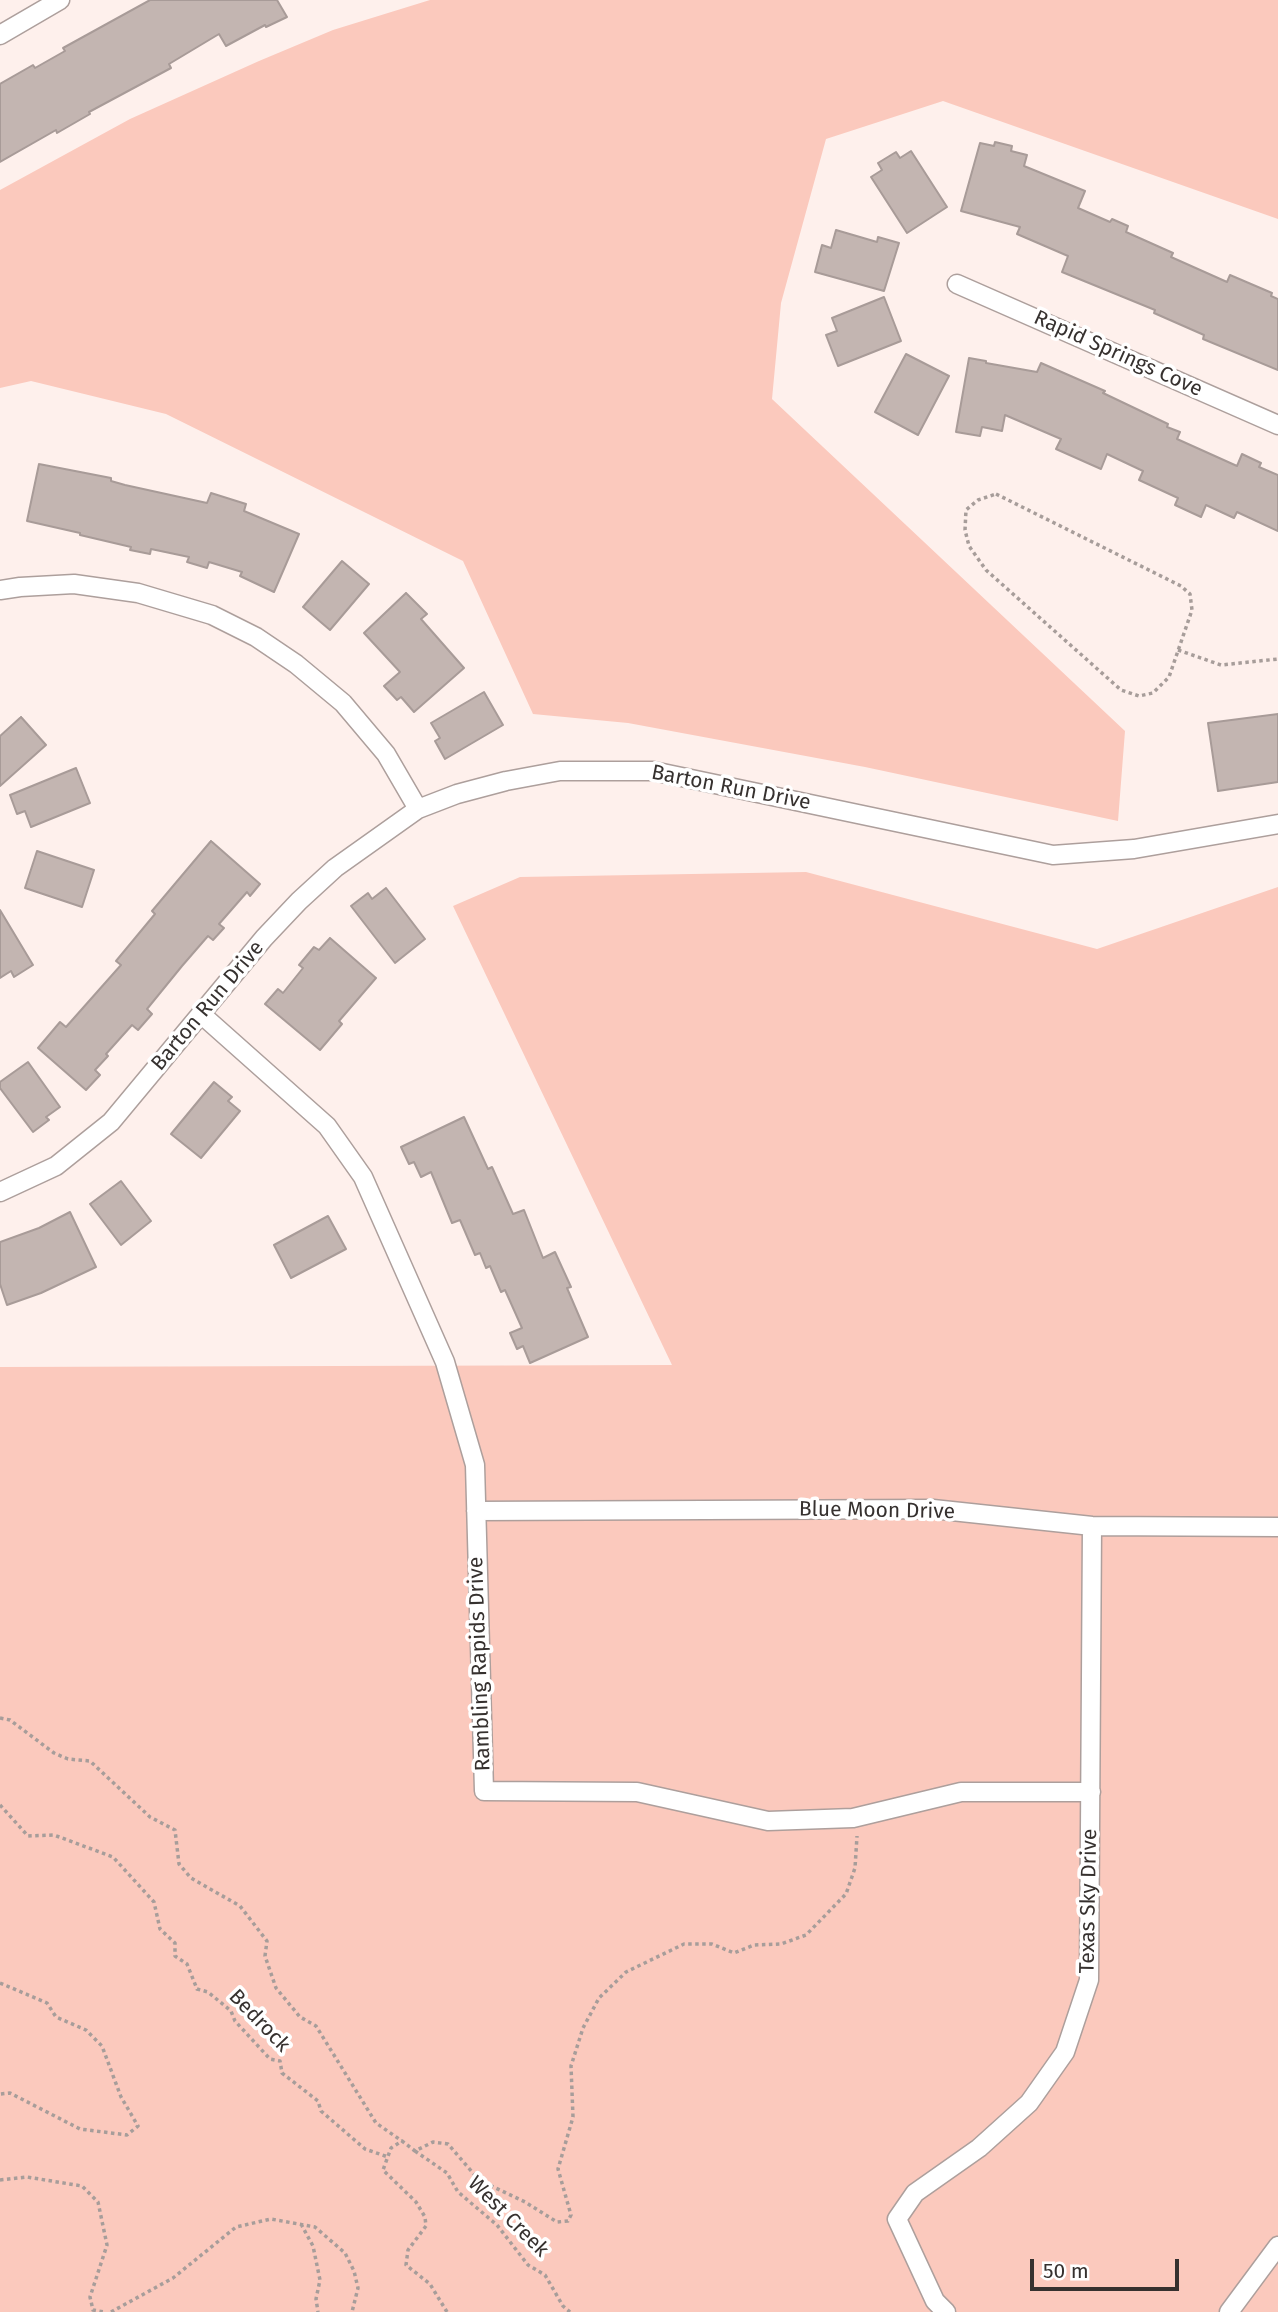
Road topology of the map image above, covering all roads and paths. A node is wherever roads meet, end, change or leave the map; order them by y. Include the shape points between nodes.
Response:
1 (60, 0) edge
2 (0, 36) edge
3 (957, 284) dead end
4 (1278, 425) edge
5 (0, 590) edge
6 (1177, 650) junction
7 (1278, 659) edge
8 (418, 809) junction
9 (1278, 824) edge
10 (201, 1014) junction
11 (0, 1192) edge
12 (476, 1511) junction
13 (1092, 1526) junction
14 (1278, 1527) edge
15 (0, 1718) edge
16 (1091, 1791) junction
17 (0, 1805) edge
18 (858, 1831) dead end
19 (0, 1983) edge
20 (0, 2094) edge
21 (402, 2141) junction
22 (415, 2151) junction
23 (388, 2157) junction
24 (0, 2180) edge
25 (301, 2224) junction
26 (1278, 2246) edge
27 (104, 2312) edge
28 (111, 2312) edge
29 (318, 2312) edge
30 (352, 2312) edge
31 (447, 2312) edge
32 (570, 2312) edge
33 (946, 2312) edge
34 (1229, 2312) edge

1 - 2 street
3 - 4 street, Rapid Springs Cove
5 - 8 street via 74,584 138,593 212,615 256,637 344,702 387,754
6 - 6 path via 1192,610 1190,594 1181,586 996,494 978,499 966,510 969,545 986,570 1122,690 1139,696 1153,693 1169,677
6 - 7 path via 1221,665
8 - 9 street, Barton Run Drive via 457,794 560,771 653,771 1053,855 1134,849
8 - 10 street, Barton Run Drive via 308,893
10 - 11 street, Barton Run Drive via 111,1122 56,1166
10 - 12 street, Rambling Rapids Drive via 327,1126 363,1177 445,1362 475,1465
12 - 13 street, Blue Moon Drive via 933,1509
12 - 16 street, Rambling Rapids Drive via 484,1791 637,1792 768,1821 853,1818 961,1793
13 - 14 street, Blue Moon Drive
13 - 16 street, Texas Sky Drive
15 - 21 path via 10,1720 54,1753 90,1761 150,1817 175,1830 179,1864 191,1878 240,1906 267,1941 265,1956 276,1988 300,2017 316,2026 376,2123
16 - 33 street, Texas Sky Drive via 1089,1980 1065,2052 1029,2103 979,2148 915,2193 897,2219 935,2301
17 - 23 path, Bedrock via 28,1836 54,1835 113,1857 153,1902 160,1929 175,1943 175,1956 187,1964 197,1989 231,2011 270,2059 280,2061 282,2073 318,2101 321,2111 365,2149
18 - 22 path via 855,1868 846,1894 806,1935 734,1953 712,1944 684,1944 626,1972 599,1998 571,2066 573,2117 558,2169 571,2215 568,2221 557,2222 479,2180 448,2144 433,2142
19 - 20 path via 47,2003 56,2017 86,2030 102,2046 121,2097 138,2126 127,2135 80,2129 10,2093
21 - 22 path, West Creek
21 - 23 path via 391,2148
22 - 32 path, West Creek via 447,2174 458,2192 497,2225 528,2265 545,2275
23 - 31 path via 383,2171 425,2217 426,2226 408,2250 406,2265 430,2284
24 - 27 path via 27,2177 82,2186 98,2202 107,2245 90,2297 93,2310
25 - 28 path via 271,2219 236,2227 173,2278
25 - 29 path via 313,2246 320,2280
25 - 30 path via 315,2227 345,2253 358,2288
26 - 34 street

